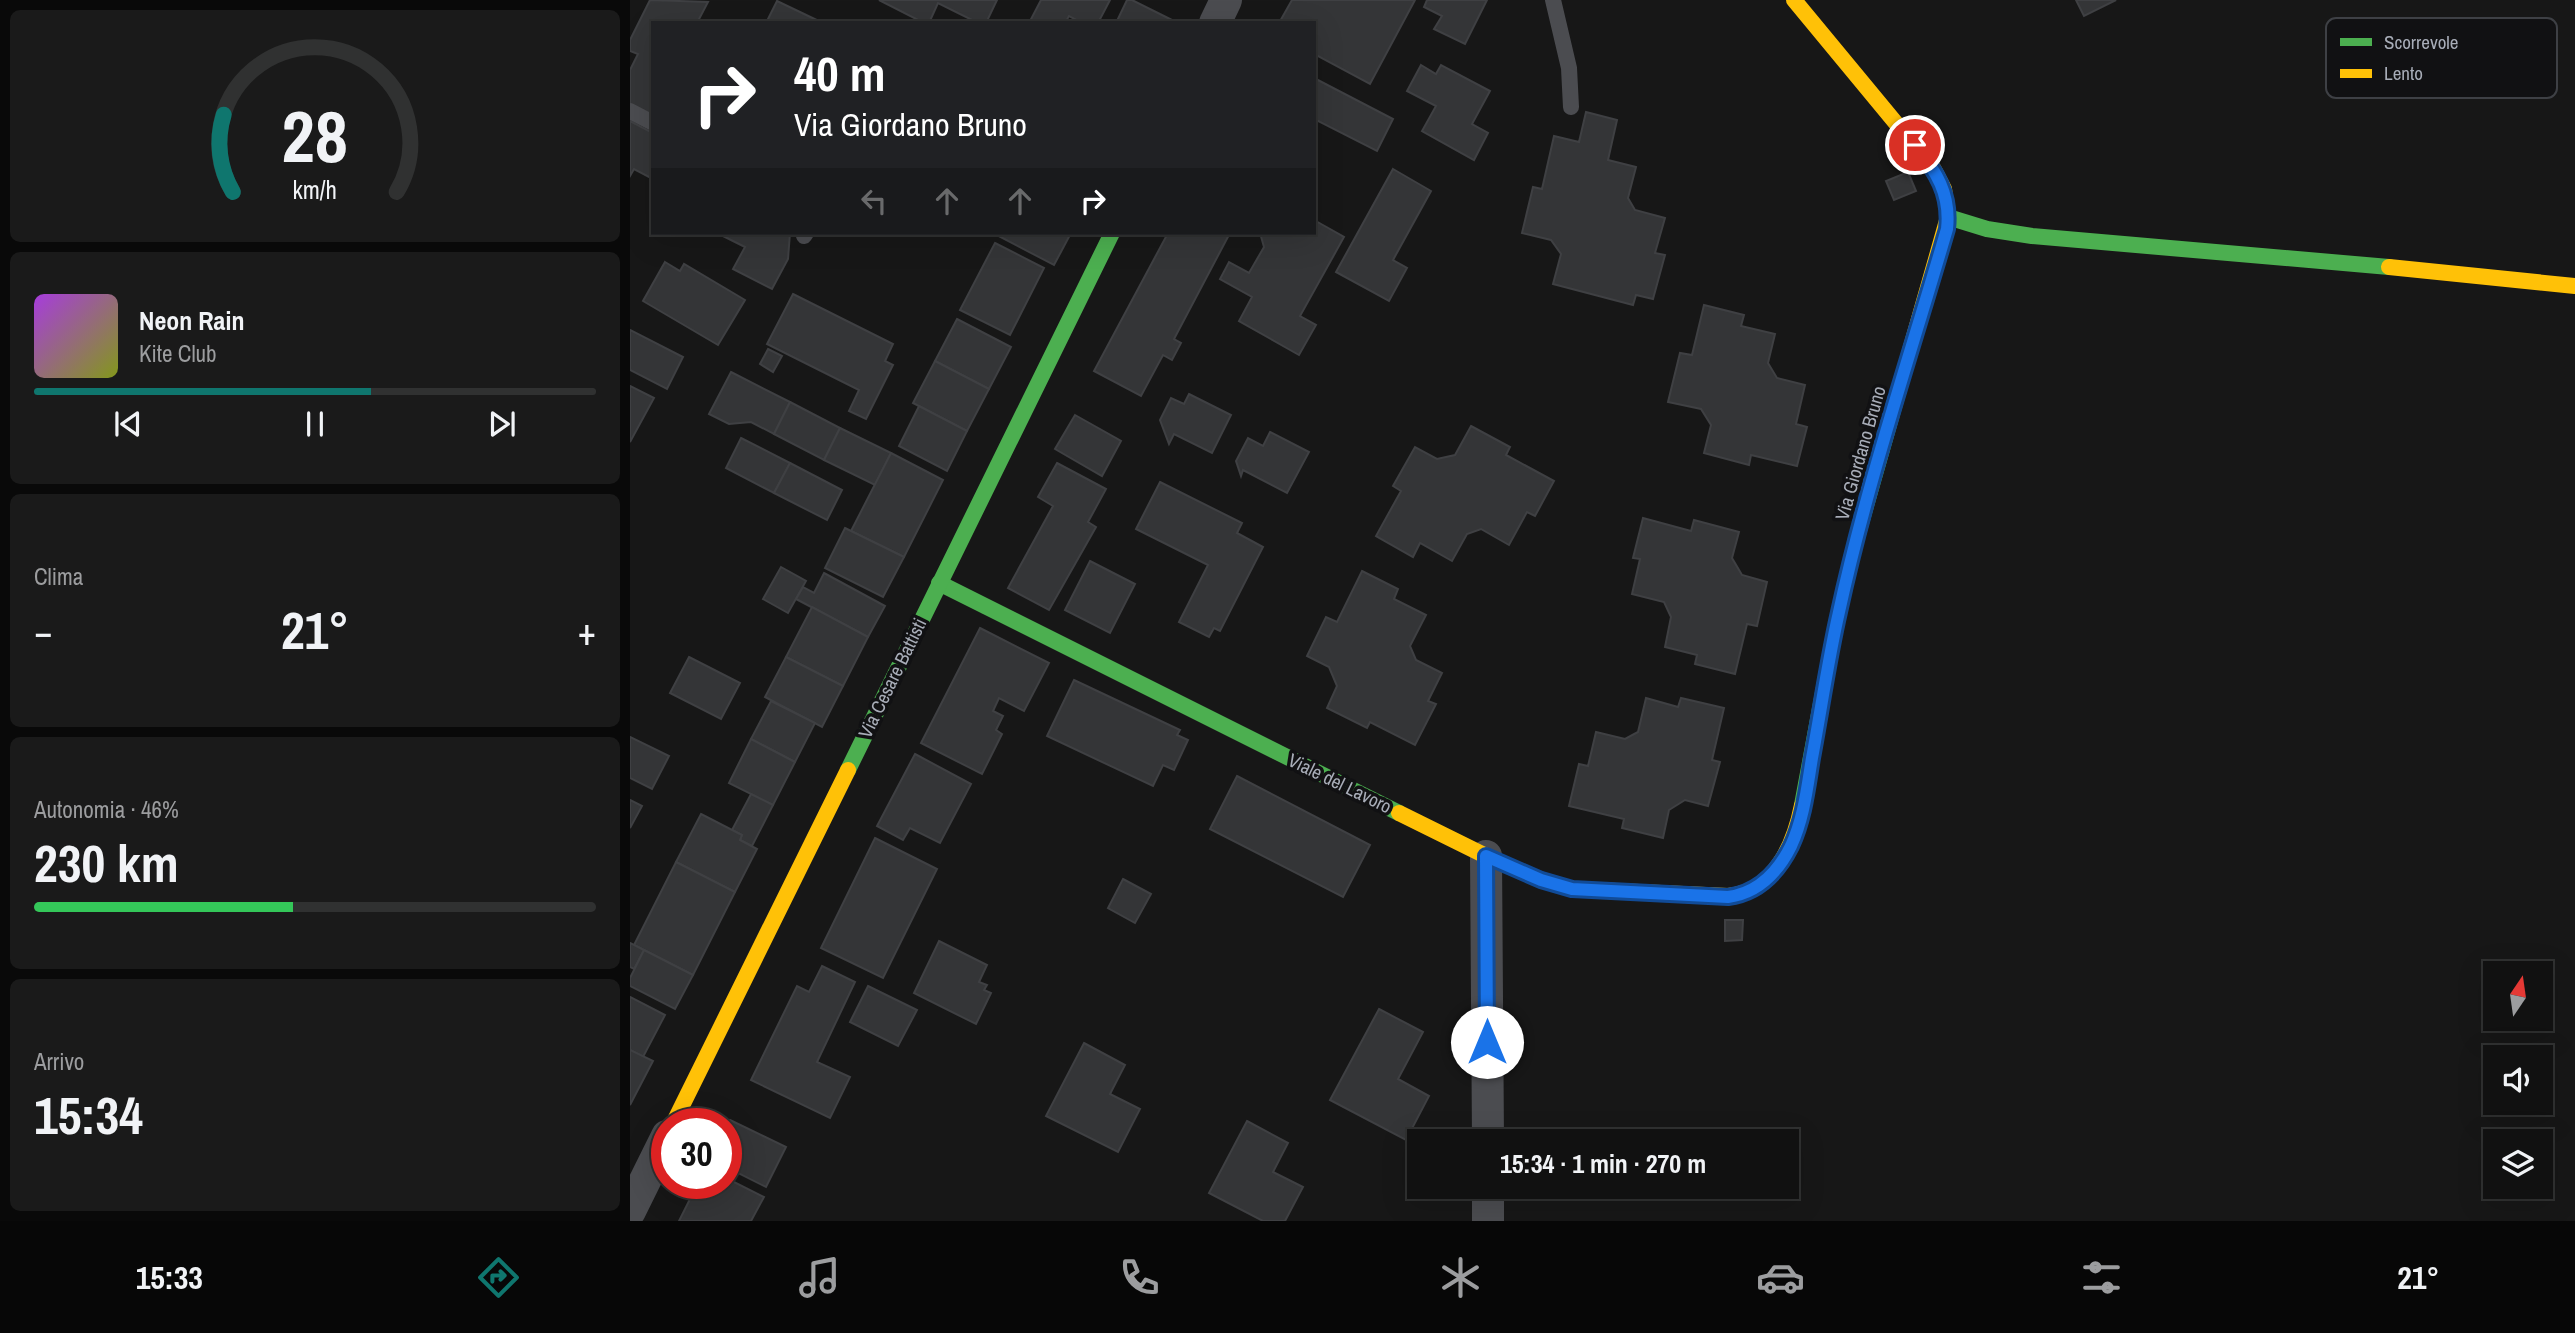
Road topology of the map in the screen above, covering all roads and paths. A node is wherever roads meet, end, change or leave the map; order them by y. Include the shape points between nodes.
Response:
1 (1226, 0) edge
2 (1553, 0) edge
3 (1794, 0) edge
4 (1216, 21) edge
5 (1571, 107) dead end
6 (630, 111) edge
7 (651, 122) edge
8 (1948, 217) junction
9 (1110, 235) edge
10 (2575, 286) edge
11 (939, 583) junction
12 (1486, 856) junction
13 (681, 1108) edge
14 (1488, 1129) edge
15 (651, 1168) edge
16 (1488, 1199) edge
17 (630, 1211) edge
18 (1488, 1221) edge

1 - 4 street
2 - 5 lane via 1569,68
3 - 8 street, Via Giordano Bruno via 1933,168 1944,189
6 - 7 lane
8 - 10 street via 2032,236
8 - 12 street, Via Giordano Bruno via 1852,555 1802,812 1783,860 1763,884 1728,897 1572,889
9 - 11 street, Via Cesare Battisti
11 - 12 street, Viale del Lavoro
11 - 13 street, Via Cesare Battisti
12 - 14 street
15 - 17 street
16 - 18 street

